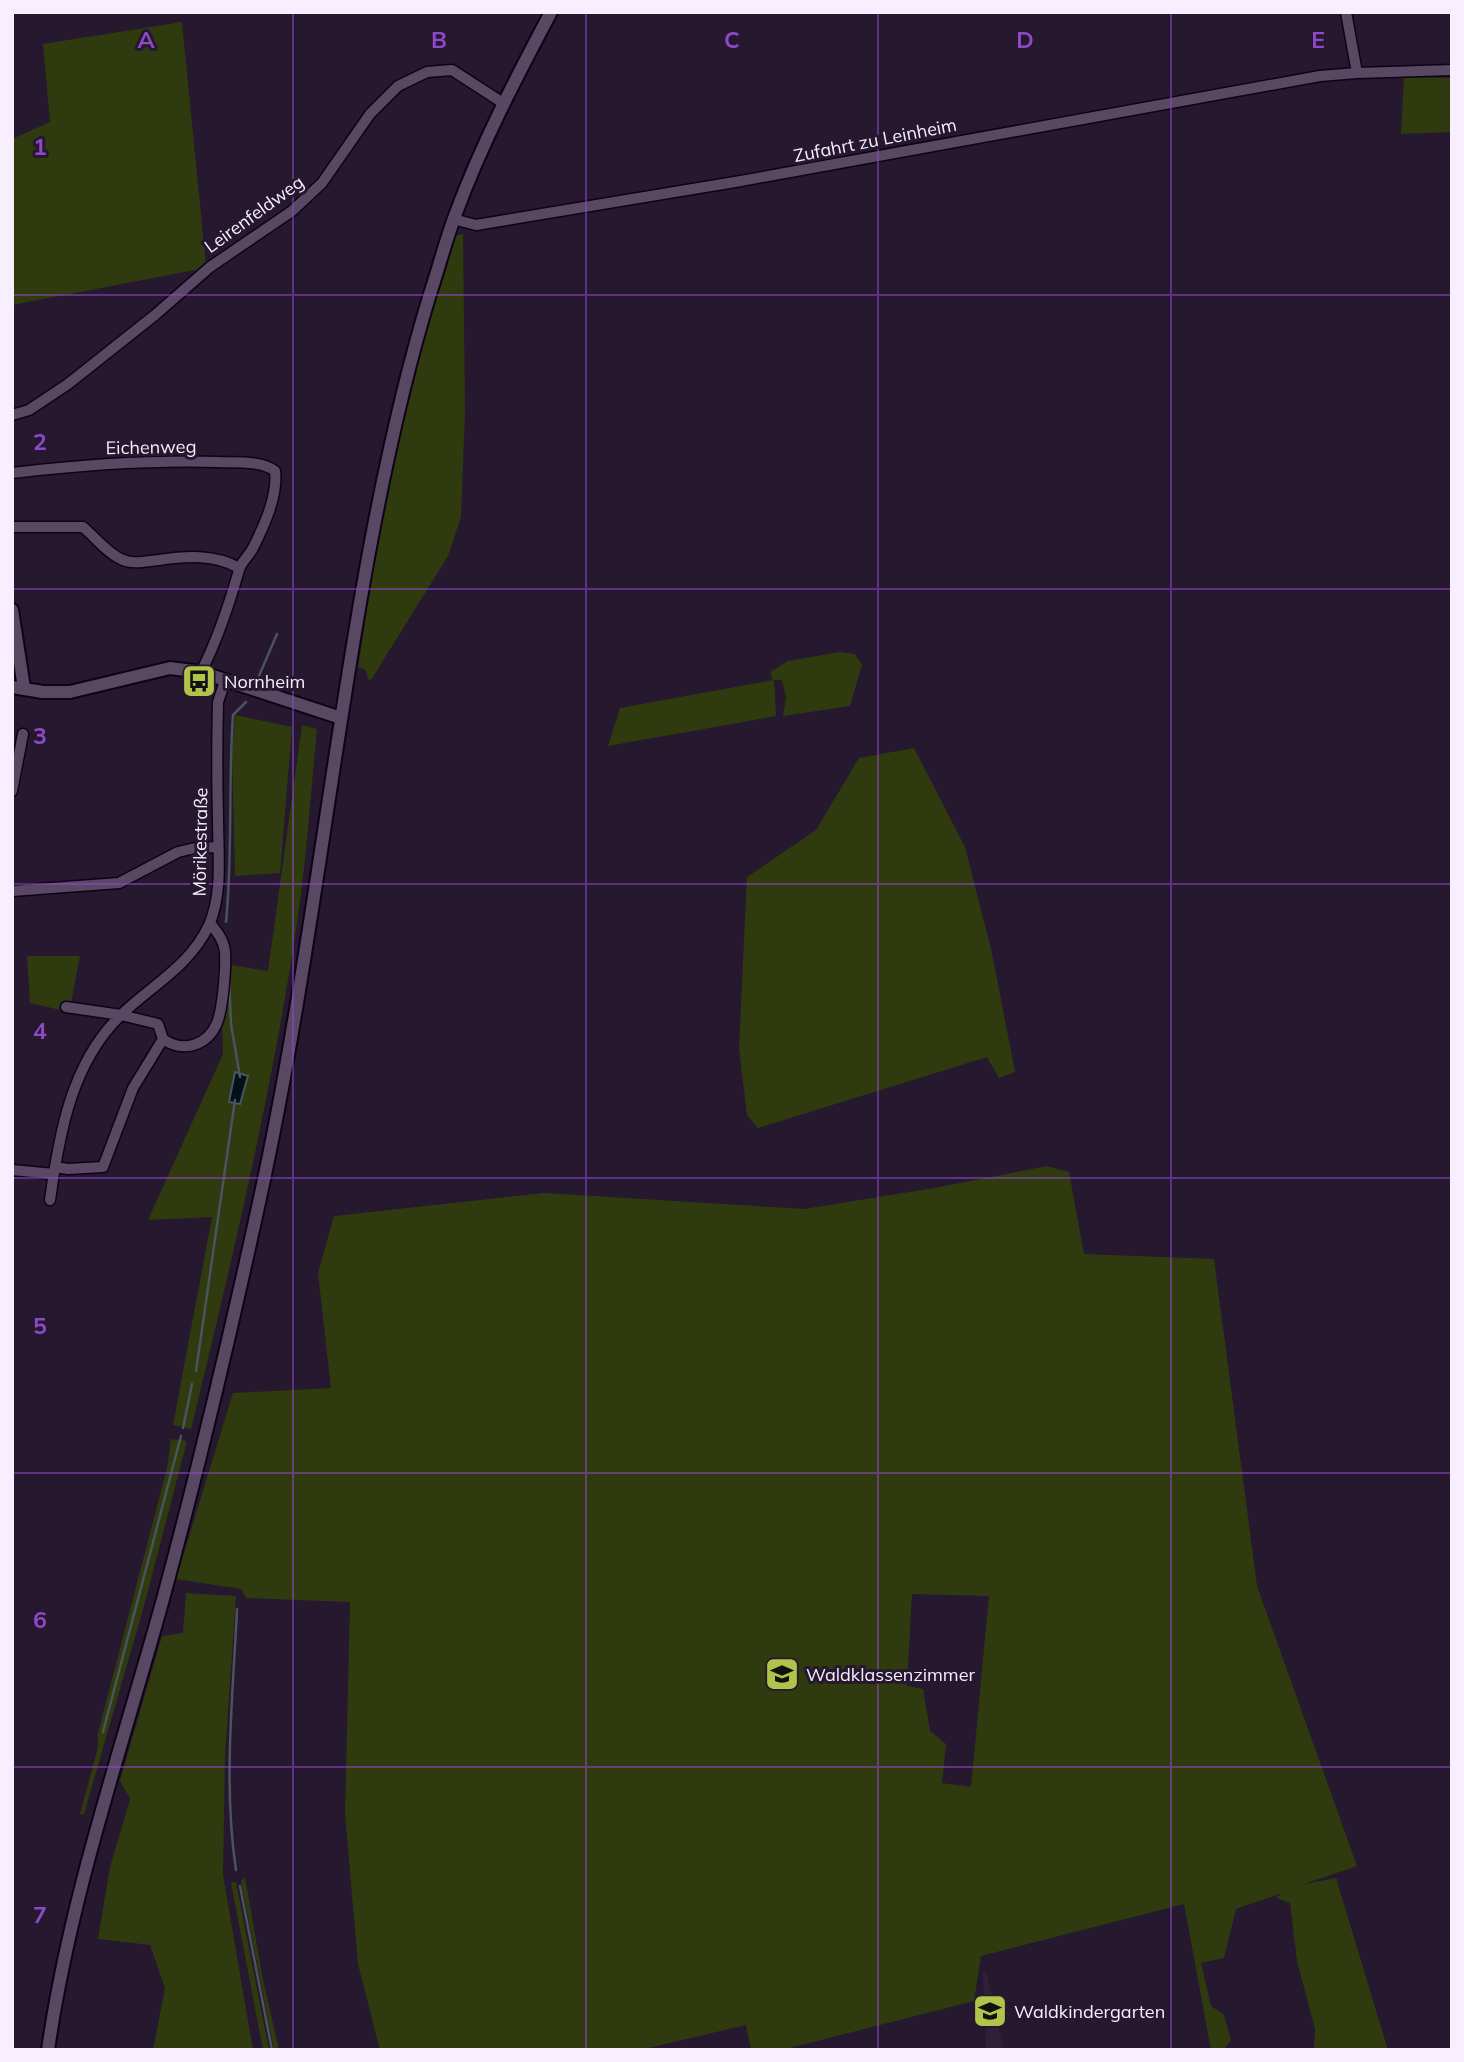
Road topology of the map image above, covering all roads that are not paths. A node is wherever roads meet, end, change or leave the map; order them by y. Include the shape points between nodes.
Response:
1 (551, 12) edge
2 (1346, 12) edge
3 (1452, 70) edge
4 (1357, 73) junction
5 (503, 103) junction
6 (453, 219) junction
7 (12, 415) edge
8 (12, 473) edge
9 (12, 527) edge
10 (239, 568) junction
11 (12, 610) edge
12 (201, 672) junction
13 (225, 681) junction
14 (18, 687) edge
15 (341, 718) junction
16 (23, 734) dead end
17 (12, 791) edge
18 (218, 847) junction
19 (12, 891) edge
20 (210, 923) junction
21 (66, 1007) dead end
22 (121, 1015) junction
23 (163, 1039) junction
24 (12, 1170) edge
25 (54, 1171) junction
26 (50, 1200) dead end
27 (48, 2050) edge

1 - 5 main road
2 - 4 street
3 - 4 street, Zufahrt zu Leinheim
4 - 6 street, Zufahrt zu Leinheim via 476,225
5 - 6 main road
5 - 7 street, Leirenfeldweg via 452,70 427,72 398,86 370,114 322,183 292,211 210,267 68,384 29,410
6 - 15 main road via 387,458
8 - 10 street, Eichenweg via 139,461 248,463 271,468 275,486 252,550
9 - 10 street via 83,527 123,560 206,558
10 - 12 street
11 - 14 main road
12 - 13 main road
12 - 14 main road via 170,668 59,693
13 - 15 main road
13 - 18 street, Mörikestraße via 218,702
15 - 27 main road via 311,927 261,1196 163,1598 75,1906
16 - 17 street
18 - 19 street via 178,852 119,884
18 - 20 street, Mörikestraße via 218,889
20 - 22 street, Mörikestraße via 187,960
20 - 23 street via 222,938 225,952 217,1023 204,1041 194,1046 178,1046
21 - 22 street
22 - 23 street via 158,1024
22 - 25 street, Mörikestraße via 84,1066 66,1112
23 - 25 street via 129,1096 103,1167
24 - 25 street
25 - 26 street, Mörikestraße

